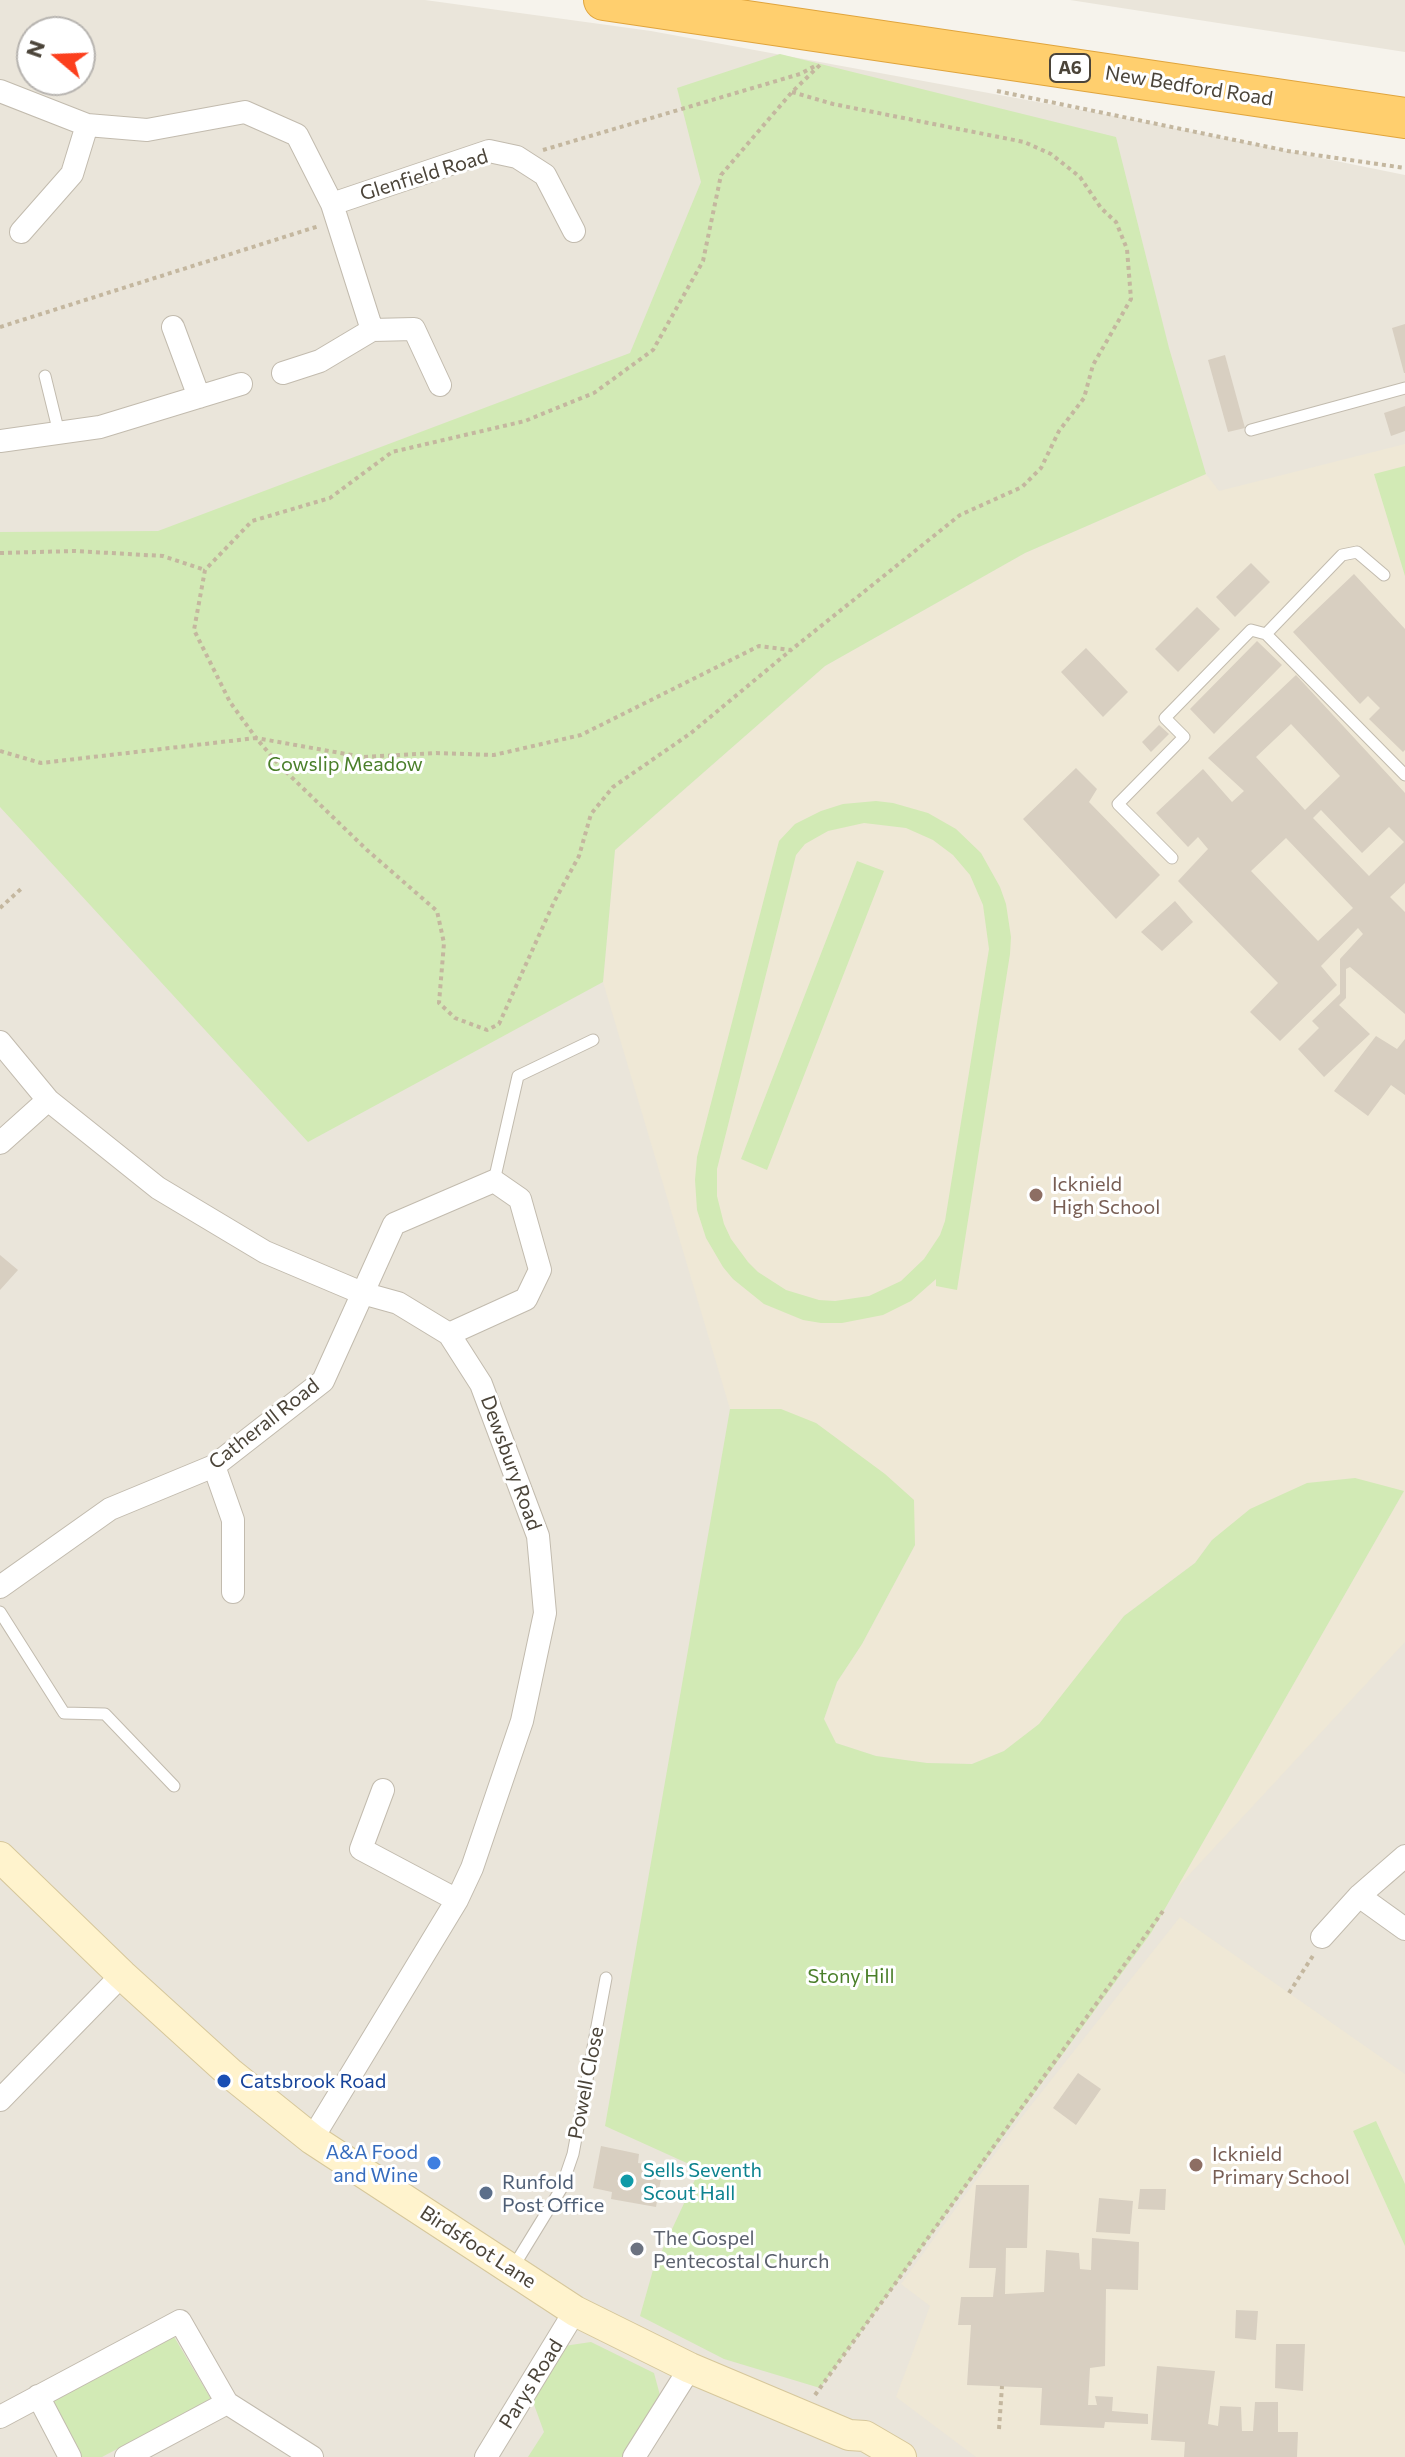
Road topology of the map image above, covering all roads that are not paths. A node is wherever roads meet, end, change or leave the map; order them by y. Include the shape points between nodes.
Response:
1 (604, 0) edge
2 (0, 91) edge
3 (1405, 118) edge
4 (87, 125) junction
5 (332, 204) junction
6 (574, 231) dead end
7 (21, 232) dead end
8 (173, 327) dead end
9 (372, 330) junction
10 (283, 373) dead end
11 (45, 376) dead end
12 (241, 384) dead end
13 (440, 385) dead end
14 (1405, 388) edge
15 (199, 397) junction
16 (1251, 430) dead end
17 (59, 433) junction
18 (0, 441) edge
19 (1384, 575) dead end
20 (1266, 634) junction
21 (1405, 775) edge
22 (1172, 858) dead end
23 (593, 1040) dead end
24 (0, 1042) edge
25 (48, 1100) junction
26 (0, 1143) edge
27 (494, 1181) junction
28 (362, 1293) junction
29 (449, 1334) junction
30 (214, 1466) junction
31 (0, 1587) edge
32 (233, 1592) dead end
33 (0, 1612) edge
34 (174, 1786) dead end
35 (383, 1790) dead end
36 (1405, 1856) edge
37 (0, 1857) edge
38 (1359, 1896) junction
39 (457, 1900) junction
40 (1405, 1929) edge
41 (1322, 1937) road end
42 (122, 1975) junction
43 (606, 1978) dead end
44 (0, 2100) edge
45 (312, 2139) junction
46 (512, 2269) junction
47 (575, 2311) junction
48 (690, 2368) junction
49 (38, 2396) junction
50 (227, 2403) junction
51 (0, 2417) edge
52 (70, 2457) edge
53 (126, 2457) edge
54 (312, 2457) edge
55 (486, 2457) edge
56 (634, 2457) edge
57 (901, 2457) edge

1 - 3 highway, New Bedford Road / A6
2 - 4 street
4 - 5 street via 147,130 245,112 297,135
4 - 7 street via 72,174
5 - 6 street, Glenfield Road via 489,151 517,157 545,175
5 - 9 street
8 - 15 street
9 - 10 street via 320,361
9 - 13 street via 414,329
11 - 17 lane
12 - 15 street
14 - 16 lane
15 - 17 street via 100,427
17 - 18 street
19 - 20 lane via 1357,552 1342,555
20 - 21 lane
20 - 22 lane via 1251,630 1165,718 1184,737 1118,804
23 - 27 lane via 518,1076
24 - 25 street, Dewsbury Road
25 - 26 street
25 - 28 street, Dewsbury Road via 158,1188 265,1252
27 - 28 street, Catherall Road via 394,1224
27 - 29 street via 520,1199 540,1270 526,1299
28 - 29 street, Dewsbury Road via 398,1303
28 - 30 street, Catherall Road via 323,1381
29 - 39 street, Dewsbury Road via 481,1384 538,1536 545,1613 522,1721
30 - 31 street, Catherall Road via 110,1509
30 - 32 street via 233,1520
33 - 34 lane via 64,1713 105,1714
35 - 39 street via 361,1849
36 - 38 street
37 - 42 street, Birdsfoot Lane
38 - 40 street
38 - 41 street
39 - 45 street, Dewsbury Road
42 - 44 street
42 - 45 street, Birdsfoot Lane
43 - 46 lane, Powell Close via 573,2154 561,2189
45 - 46 street, Birdsfoot Lane
46 - 47 street, Birdsfoot Lane
47 - 48 street, Birdsfoot Lane
47 - 55 street, Parys Road
48 - 56 street
48 - 57 street, Birdsfoot Lane via 849,2435 865,2436
49 - 50 street via 180,2321
49 - 51 street
49 - 52 street
50 - 53 street
50 - 54 street

